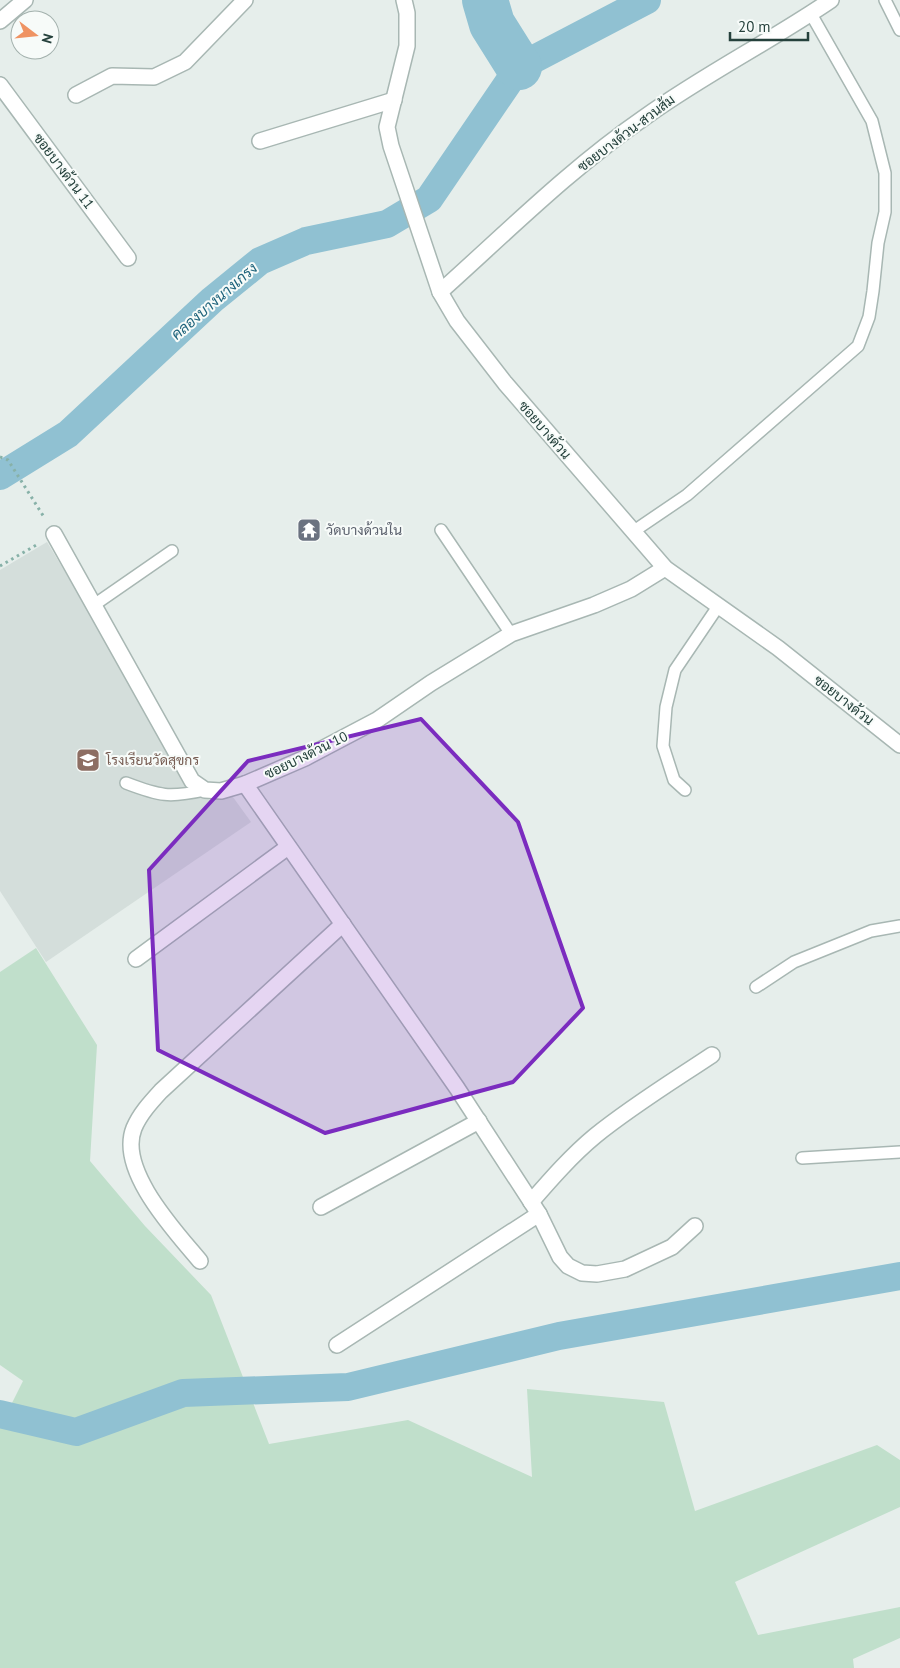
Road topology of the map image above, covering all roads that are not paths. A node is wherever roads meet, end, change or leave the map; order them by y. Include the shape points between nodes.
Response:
1 (25, 0) edge
2 (246, 0) edge
3 (404, 0) edge
4 (831, 0) edge
5 (885, 0) edge
6 (811, 14) junction
7 (0, 21) edge
8 (900, 30) edge
9 (0, 86) edge
10 (76, 95) dead end
11 (394, 100) junction
12 (260, 141) dead end
13 (128, 258) dead end
14 (440, 292) junction
15 (441, 530) dead end
16 (634, 532) junction
17 (54, 534) road end
18 (172, 551) dead end
19 (665, 568) junction
20 (94, 605) junction
21 (719, 605) junction
22 (512, 634) junction
23 (900, 744) edge
24 (126, 782) dead end
25 (245, 784) junction
26 (205, 790) junction
27 (685, 790) dead end
28 (288, 847) junction
29 (343, 924) junction
30 (900, 926) edge
31 (136, 959) dead end
32 (756, 987) dead end
33 (712, 1055) dead end
34 (479, 1120) junction
35 (900, 1152) edge
36 (802, 1158) dead end
37 (321, 1207) dead end
38 (535, 1208) junction
39 (695, 1226) dead end
40 (200, 1261) dead end
41 (337, 1345) dead end

1 - 7 street
2 - 10 street via 186,62 154,77 112,76
3 - 11 street, ซอยบางด้วน via 407,46
4 - 6 street, ซอยบางด้วน-สวนส้ม
5 - 8 lane
6 - 14 street, ซอยบางด้วน-สวนส้ม via 705,76 644,117 588,161
6 - 16 lane via 872,121 885,173 885,212 869,317 858,346 687,495
9 - 13 street, ซอยบางด้วน 11
11 - 12 street
11 - 14 street, ซอยบางด้วน via 387,127
14 - 16 street, ซอยบางด้วน via 457,322 499,377
15 - 22 lane
16 - 19 street, ซอยบางด้วน
17 - 20 street
18 - 20 lane
19 - 21 street, ซอยบางด้วน
19 - 22 street, ซอยบางด้วน 10 via 631,589 594,605
20 - 26 street via 192,782
21 - 23 street, ซอยบางด้วน
21 - 27 lane via 675,670 666,707 663,746 674,780
22 - 25 street, ซอยบางด้วน 10 via 377,720 305,758
24 - 26 lane via 156,795 176,796
25 - 26 street, ซอยบางด้วน 10
25 - 28 street
28 - 29 street
28 - 31 street
29 - 34 street
29 - 40 street via 161,1091 143,1110 133,1130 131,1150 138,1175 157,1209
30 - 32 lane via 871,931 794,962
33 - 38 street via 594,1137 551,1178
34 - 37 street
34 - 38 street
35 - 36 lane
38 - 39 street via 560,1257 568,1266 597,1274 625,1269 651,1258 672,1247
38 - 41 street

